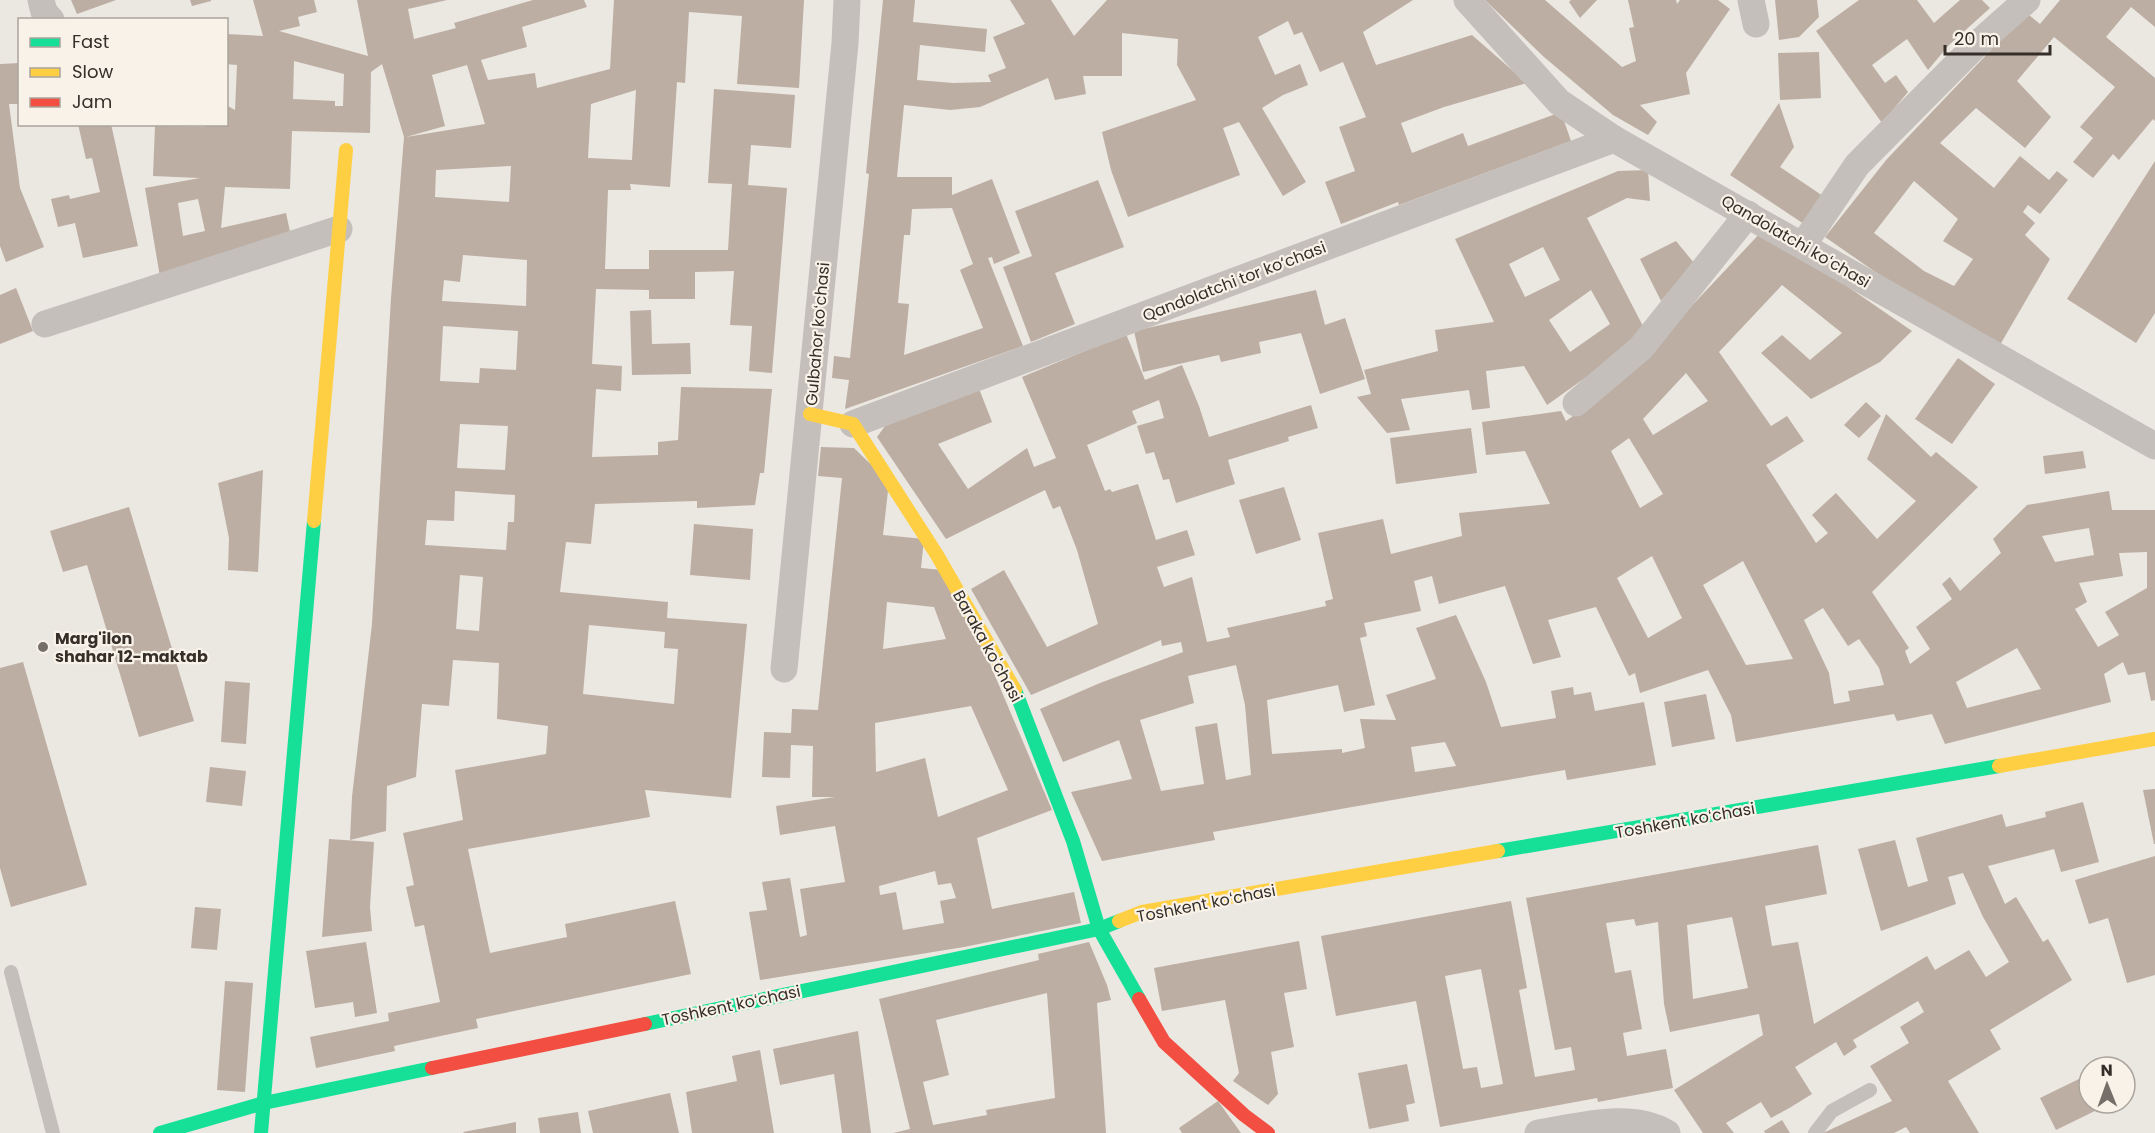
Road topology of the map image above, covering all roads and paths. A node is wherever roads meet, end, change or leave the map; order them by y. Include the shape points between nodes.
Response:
1 (41, 0) edge
2 (847, 0) edge
3 (1467, 0) edge
4 (2027, 0) edge
5 (49, 18) edge
6 (1614, 139) junction
7 (346, 150) dead end
8 (1748, 214) junction
9 (339, 229) junction
10 (1803, 245) junction
11 (45, 324) dead end
12 (1576, 404) dead end
13 (810, 414) junction
14 (853, 424) junction
15 (2155, 446) edge
16 (784, 669) dead end
17 (2155, 739) edge
18 (1099, 929) junction
19 (11, 972) dead end
20 (1870, 1090) dead end
21 (264, 1102) junction
22 (53, 1133) edge
23 (160, 1133) edge
24 (261, 1133) edge
25 (1268, 1133) edge
26 (1538, 1133) edge
27 (1667, 1133) edge
28 (1815, 1133) edge

1 - 5 street
2 - 13 street, Gulbahor koʻchasi
3 - 6 street, Qandolatchi koʻchasi via 1559,102
4 - 10 street via 1975,46 1857,165
6 - 8 street, Qandolatchi koʻchasi
6 - 14 street, Qandolatchi tor ko‘chasi
7 - 9 street
8 - 10 street, Qandolatchi koʻchasi
8 - 12 street via 1641,348
9 - 11 street
9 - 21 street
10 - 15 street, Qandolatchi koʻchasi
13 - 14 street
13 - 16 street, Gulbahor koʻchasi
14 - 18 street, Baraka ko'chasi via 1013,684 1073,841
17 - 18 street, Toshkent koʻchasi via 1142,912
18 - 21 street, Toshkent koʻchasi
18 - 25 street, Baraka ko'chasi via 1164,1042
19 - 22 lane
20 - 28 lane via 1832,1112
21 - 23 street, Toshkent koʻchasi
21 - 24 street
26 - 27 street via 1605,1123 1655,1126

